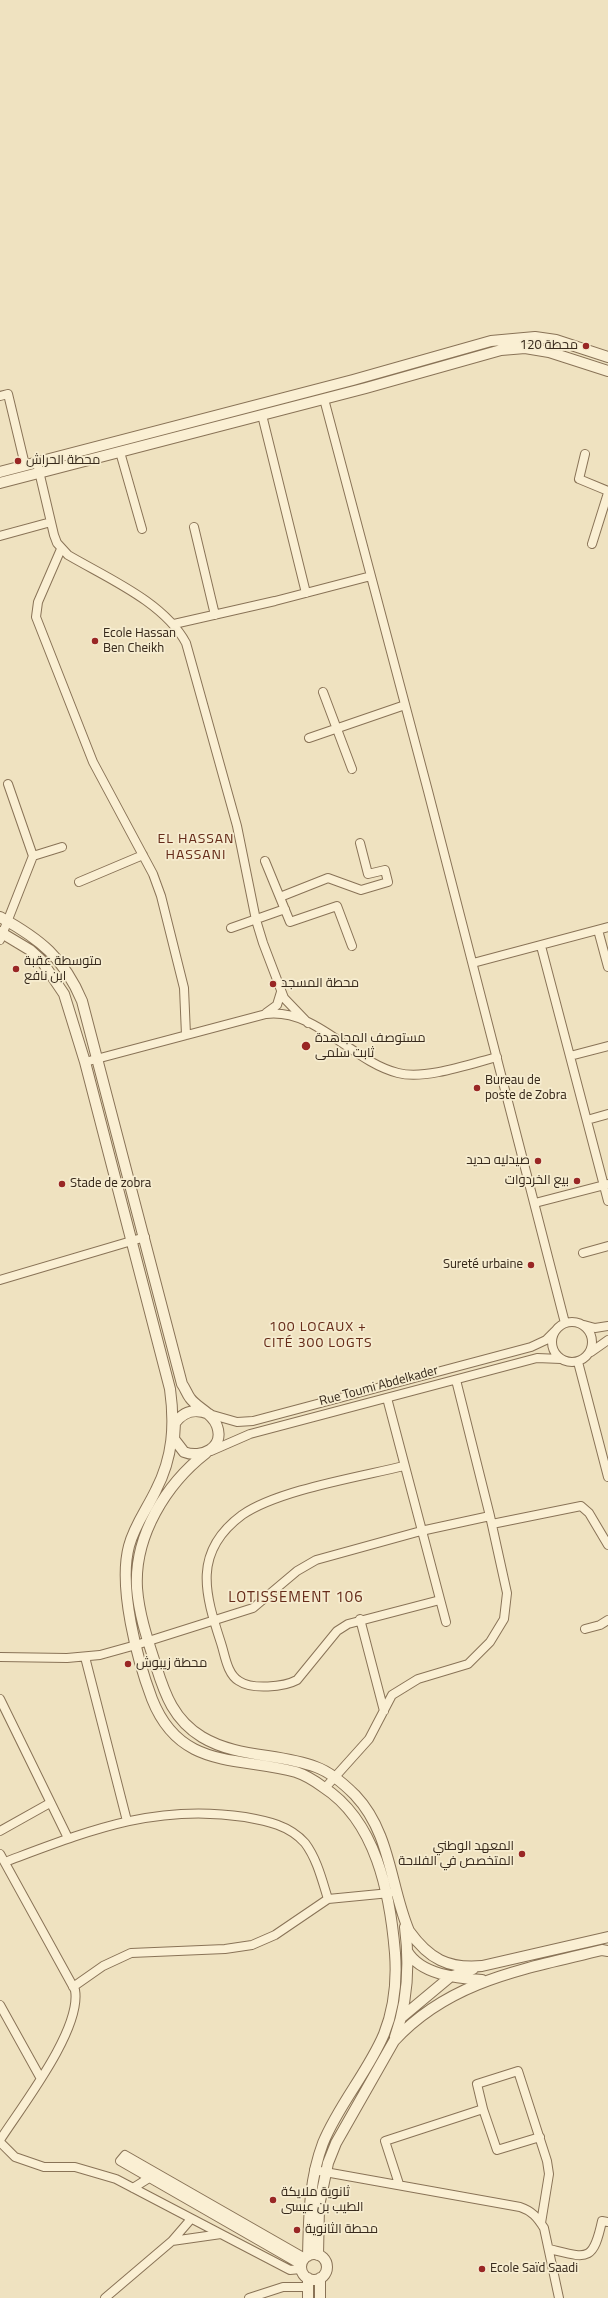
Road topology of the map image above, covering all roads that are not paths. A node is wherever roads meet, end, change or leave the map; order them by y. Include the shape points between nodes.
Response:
1 (608, 357) edge
2 (608, 371) edge
3 (0, 396) edge
4 (324, 399) junction
5 (262, 415) junction
6 (120, 452) junction
7 (585, 454) dead end
8 (38, 462) junction
9 (25, 465) junction
10 (0, 472) edge
11 (40, 473) junction
12 (0, 483) edge
13 (608, 492) edge
14 (51, 522) junction
15 (194, 527) dead end
16 (142, 529) dead end
17 (0, 536) edge
18 (592, 544) dead end
19 (61, 549) junction
20 (371, 576) junction
21 (306, 593) junction
22 (215, 615) junction
23 (174, 624) junction
24 (323, 692) dead end
25 (405, 705) junction
26 (337, 729) junction
27 (309, 738) dead end
28 (352, 769) dead end
29 (8, 784) dead end
30 (360, 842) dead end
31 (62, 847) dead end
32 (143, 855) junction
33 (33, 856) junction
34 (265, 861) dead end
35 (79, 882) dead end
36 (280, 898) junction
37 (285, 909) junction
38 (4, 919) edge
39 (256, 920) junction
40 (608, 927) edge
41 (231, 928) dead end
42 (598, 930) junction
43 (1, 935) edge
44 (352, 946) dead end
45 (541, 946) junction
46 (473, 964) junction
47 (608, 967) edge
48 (281, 992) junction
49 (266, 1014) junction
50 (308, 1022) junction
51 (186, 1035) junction
52 (608, 1046) edge
53 (570, 1056) junction
54 (497, 1057) junction
55 (99, 1059) junction
56 (85, 1062) junction
57 (608, 1114) edge
58 (586, 1120) junction
59 (606, 1185) edge
60 (608, 1201) edge
61 (535, 1203) junction
62 (145, 1237) junction
63 (133, 1242) junction
64 (608, 1246) edge
65 (583, 1253) dead end
66 (0, 1280) edge
67 (566, 1323) junction
68 (584, 1325) junction
69 (608, 1326) edge
70 (555, 1331) junction
71 (608, 1340) edge
72 (590, 1352) junction
73 (561, 1359) junction
74 (578, 1362) junction
75 (456, 1380) junction
76 (387, 1398) junction
77 (209, 1414) junction
78 (173, 1431) junction
79 (206, 1453) junction
80 (404, 1466) junction
81 (608, 1477) edge
82 (490, 1516) junction
83 (492, 1524) junction
84 (421, 1531) junction
85 (608, 1545) edge
86 (440, 1600) junction
87 (360, 1619) junction
88 (214, 1620) junction
89 (608, 1620) edge
90 (446, 1622) dead end
91 (585, 1629) dead end
92 (148, 1641) junction
93 (136, 1645) junction
94 (85, 1657) junction
95 (0, 1658) edge
96 (0, 1699) edge
97 (384, 1711) junction
98 (334, 1778) junction
99 (325, 1788) junction
100 (50, 1803) junction
101 (127, 1821) junction
102 (0, 1832) edge
103 (68, 1838) junction
104 (0, 1854) edge
105 (5, 1862) junction
106 (397, 1892) junction
107 (385, 1894) junction
108 (328, 1899) junction
109 (404, 1920) junction
110 (391, 1925) junction
111 (606, 1936) edge
112 (608, 1951) edge
113 (408, 1954) junction
114 (482, 1966) junction
115 (450, 1977) junction
116 (484, 1981) junction
117 (73, 1987) junction
118 (0, 2005) edge
119 (403, 2016) junction
120 (384, 2034) junction
121 (394, 2041) junction
122 (40, 2077) junction
123 (484, 2109) junction
124 (540, 2138) junction
125 (0, 2141) edge
126 (314, 2170) junction
127 (326, 2171) junction
128 (149, 2178) junction
129 (399, 2184) junction
130 (133, 2188) junction
131 (191, 2218) junction
132 (608, 2222) edge
133 (541, 2223) junction
134 (221, 2234) junction
135 (172, 2241) junction
136 (549, 2249) junction
137 (318, 2256) junction
138 (304, 2262) junction
139 (320, 2278) junction
140 (308, 2283) junction
141 (105, 2298) edge
142 (248, 2298) edge
143 (308, 2298) edge
144 (320, 2298) edge
145 (559, 2298) edge

1 - 8 street via 556,340 535,337 491,341 353,380
2 - 4 street via 549,352 526,348 501,350
3 - 9 street via 8,394
4 - 5 street
4 - 20 street
5 - 6 street
5 - 21 street
6 - 11 street
6 - 16 street
7 - 13 street via 579,479
8 - 9 street
8 - 11 street
9 - 10 street
11 - 12 street
11 - 14 street
13 - 18 street
14 - 17 street
14 - 19 street
15 - 22 street
19 - 23 street via 157,608
19 - 32 street via 38,602 36,617 93,762
20 - 21 street
20 - 25 street
21 - 22 street
22 - 23 street
23 - 39 street via 186,643 192,660 216,744 237,826
24 - 26 street
25 - 26 street
25 - 46 street
26 - 27 street
26 - 28 street
29 - 33 street
30 - 36 street via 368,874 385,870 388,882 361,890 328,878
31 - 33 street
32 - 35 street
32 - 51 street via 161,896 178,961 184,988
33 - 38 street
34 - 36 street
36 - 37 street
37 - 39 street
37 - 44 street via 290,922 337,906
38 - 43 street
38 - 55 street via 36,938 62,964 82,1001
39 - 41 street
39 - 48 street
40 - 42 street
42 - 45 street
42 - 47 street
43 - 56 street via 30,950 56,979 71,1013
45 - 46 street
45 - 53 street
46 - 54 street
48 - 49 street via 277,1005
48 - 50 street via 292,1009
49 - 50 street via 288,1014
49 - 51 street
50 - 54 street via 378,1064 398,1073 422,1074
51 - 55 street
52 - 53 street
53 - 58 street
54 - 61 street
55 - 56 street
55 - 62 street
56 - 63 street
57 - 58 street
58 - 59 street
59 - 60 street
59 - 61 street
61 - 67 street
62 - 63 street
62 - 77 street via 182,1384 189,1397
63 - 66 street
63 - 78 street via 170,1389
64 - 65 street
67 - 68 street
67 - 70 street
68 - 69 street via 595,1328
68 - 72 street via 592,1337
70 - 73 street via 552,1345
70 - 77 street, Rue Toumi Abdelkader via 546,1340 531,1347 253,1421 237,1422
71 - 72 street
72 - 74 street
73 - 74 street
73 - 75 street, Rue Toumi Abdelkader via 537,1358
74 - 81 street
75 - 76 street, Rue Toumi Abdelkader
75 - 82 street
76 - 79 street, Rue Toumi Abdelkader via 250,1434
76 - 80 street
77 - 78 street via 194,1410 187,1412 180,1416
77 - 79 street via 218,1427 218,1435 216,1443
78 - 79 street via 178,1446 184,1452 191,1455
78 - 93 street via 170,1454 160,1481 129,1546 126,1589
79 - 92 street via 169,1490 146,1535 140,1553 137,1588
80 - 84 street
80 - 88 street via 278,1499 242,1515 219,1540 206,1567 206,1588
82 - 83 street
82 - 84 street
83 - 85 street via 581,1506 589,1513
83 - 97 street via 507,1594 504,1619 490,1642 468,1664 434,1673 401,1688 392,1695
84 - 86 street
84 - 88 street via 316,1560 297,1571 253,1608
86 - 87 street
86 - 90 street
87 - 88 street via 337,1631 297,1680 274,1686 251,1685 238,1681 229,1668
87 - 97 street
88 - 92 street
89 - 91 street
92 - 93 street
92 - 98 street via 165,1695 174,1712 201,1737 223,1747 297,1761 318,1768
93 - 94 street
93 - 99 street via 153,1700 174,1733 187,1744 201,1753 223,1760 298,1773
94 - 95 street
94 - 101 street
96 - 100 street
97 - 98 street via 369,1739
98 - 99 street
98 - 106 street via 355,1796 375,1824 384,1843
99 - 107 street via 358,1819 379,1867
100 - 102 street
100 - 103 street
101 - 103 street
101 - 108 street via 187,1812 223,1814 281,1825 304,1843 314,1856
103 - 105 street
104 - 105 street
105 - 117 street
106 - 107 street
106 - 109 street
107 - 108 street
107 - 110 street
108 - 117 street via 263,1941 225,1949 131,1953 103,1966
109 - 113 street
109 - 114 street via 418,1944 432,1956 464,1968
110 - 113 street
110 - 120 street via 395,1955 395,1986
111 - 114 street
112 - 116 street via 602,1950 509,1972
113 - 115 street via 422,1964
113 - 119 street via 409,1976
114 - 115 street
115 - 116 street
115 - 119 street
116 - 121 street via 447,1998 405,2029
117 - 122 street via 77,1998 71,2025
118 - 122 street
119 - 120 street
119 - 121 street
120 - 126 street via 336,2117
121 - 127 street via 336,2143
122 - 125 street
123 - 124 street via 497,2150
123 - 124 street via 477,2084 518,2071
123 - 129 street via 385,2141
124 - 133 street via 549,2174
125 - 130 street via 15,2157 27,2162 44,2167 75,2167 116,2179
126 - 127 street
126 - 138 street
127 - 129 street
127 - 137 street via 319,2206
128 - 130 street
128 - 138 street
128 - 138 street via 120,2161 125,2155
129 - 133 street via 520,2207 530,2211
130 - 131 street
131 - 134 street
131 - 135 street
132 - 136 street via 602,2221 598,2242 588,2254 582,2256
133 - 136 street
134 - 135 street
134 - 138 street via 290,2270
135 - 141 street
136 - 145 street
137 - 138 street
137 - 139 street via 324,2259 326,2268
138 - 140 street
139 - 140 street
139 - 144 street
140 - 142 street via 283,2287
140 - 143 street

